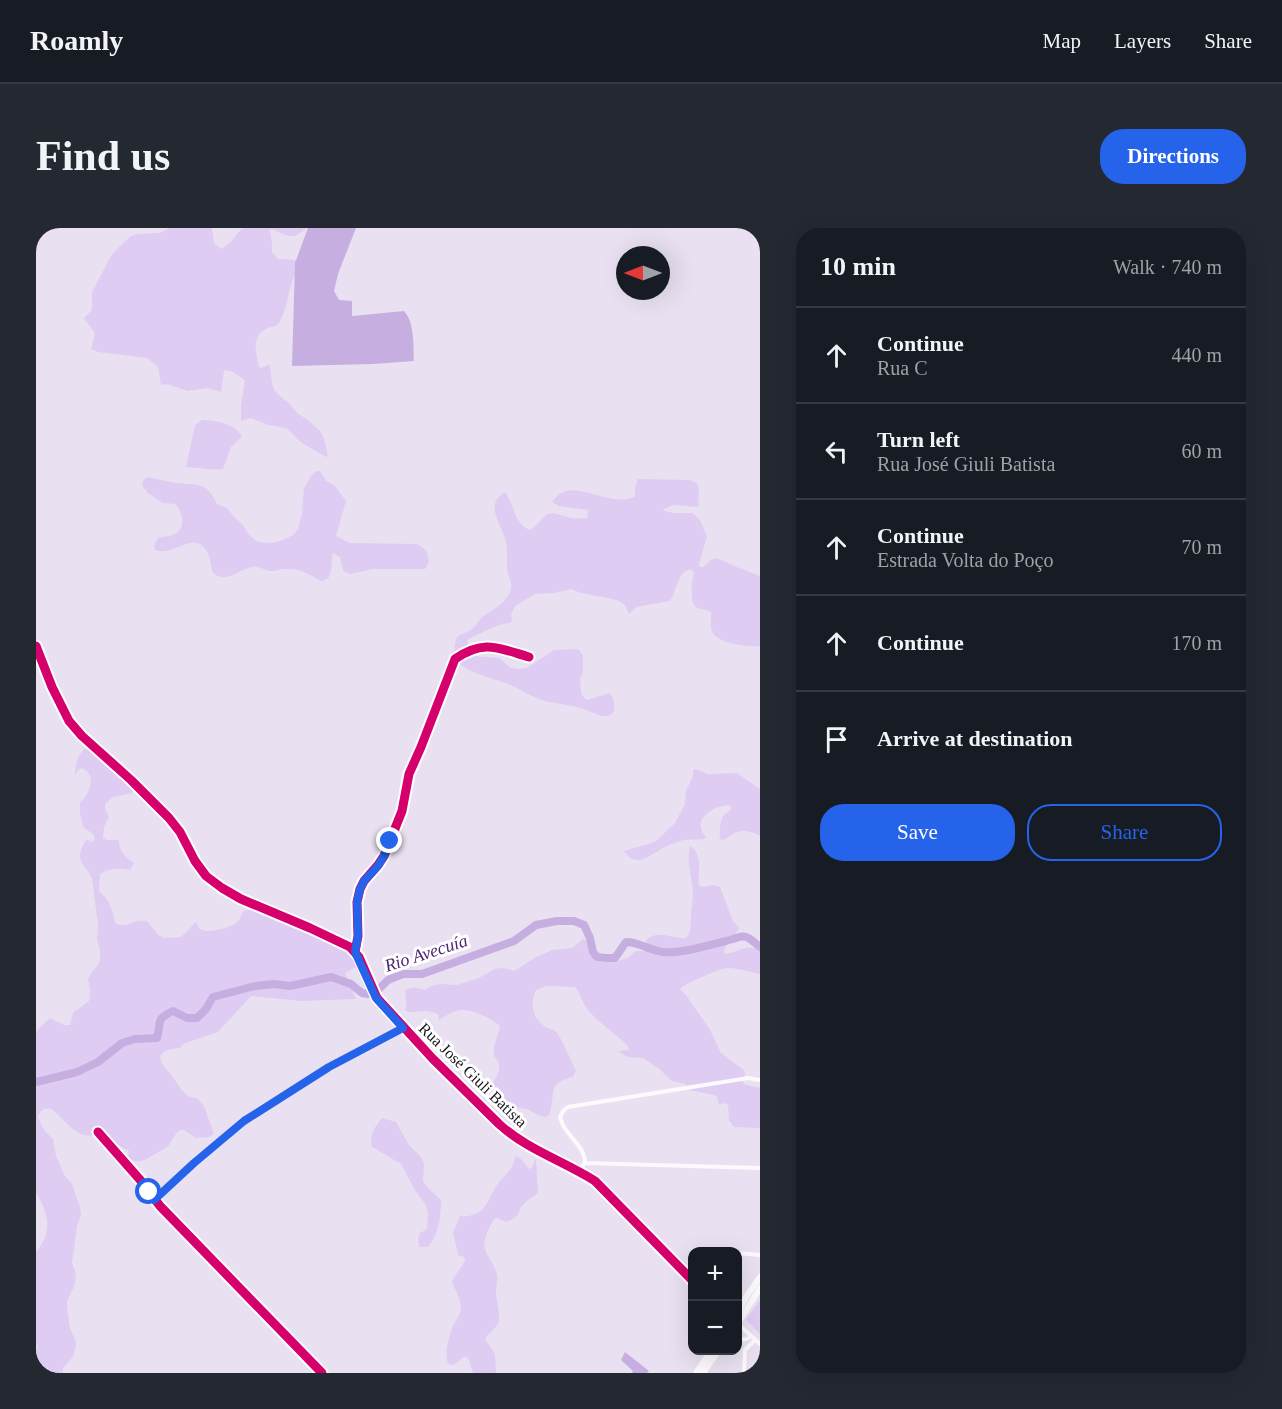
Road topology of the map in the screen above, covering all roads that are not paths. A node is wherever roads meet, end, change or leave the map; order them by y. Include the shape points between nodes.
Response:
1 (36, 646) edge
2 (529, 657) dead end
3 (355, 952) junction
4 (403, 1028) junction
5 (760, 1080) edge
6 (98, 1132) dead end
7 (585, 1163) junction
8 (760, 1168) edge
9 (578, 1170) junction
10 (154, 1200) junction
11 (742, 1253) edge
12 (760, 1255) edge
13 (688, 1275) edge
14 (760, 1277) edge
15 (760, 1288) edge
16 (742, 1304) edge
17 (742, 1317) edge
18 (742, 1328) edge
19 (753, 1338) junction
20 (742, 1340) edge
21 (760, 1344) edge
22 (742, 1346) edge
23 (745, 1350) junction
24 (709, 1355) edge
25 (716, 1355) edge
26 (322, 1373) edge
27 (696, 1373) edge
28 (703, 1373) edge
29 (744, 1373) edge

1 - 3 street via 69,721 169,818 206,876 241,898 343,942
2 - 3 street via 480,646 454,659 409,774 402,811 384,856 360,889
3 - 4 street, Rua José Giuli Batista via 376,998
4 - 9 street, Rua José Giuli Batista via 508,1133
4 - 10 street via 329,1067 244,1121
5 - 7 street via 748,1078 568,1107 560,1118 582,1151
6 - 10 street
7 - 8 street
7 - 9 street
9 - 13 street, Rua José Giuli Batista via 603,1188
10 - 26 street
11 - 12 street
14 - 16 main road
15 - 17 main road
18 - 19 street
19 - 20 street
19 - 21 street
19 - 23 street
22 - 23 street
23 - 29 street
24 - 27 main road
25 - 28 main road

